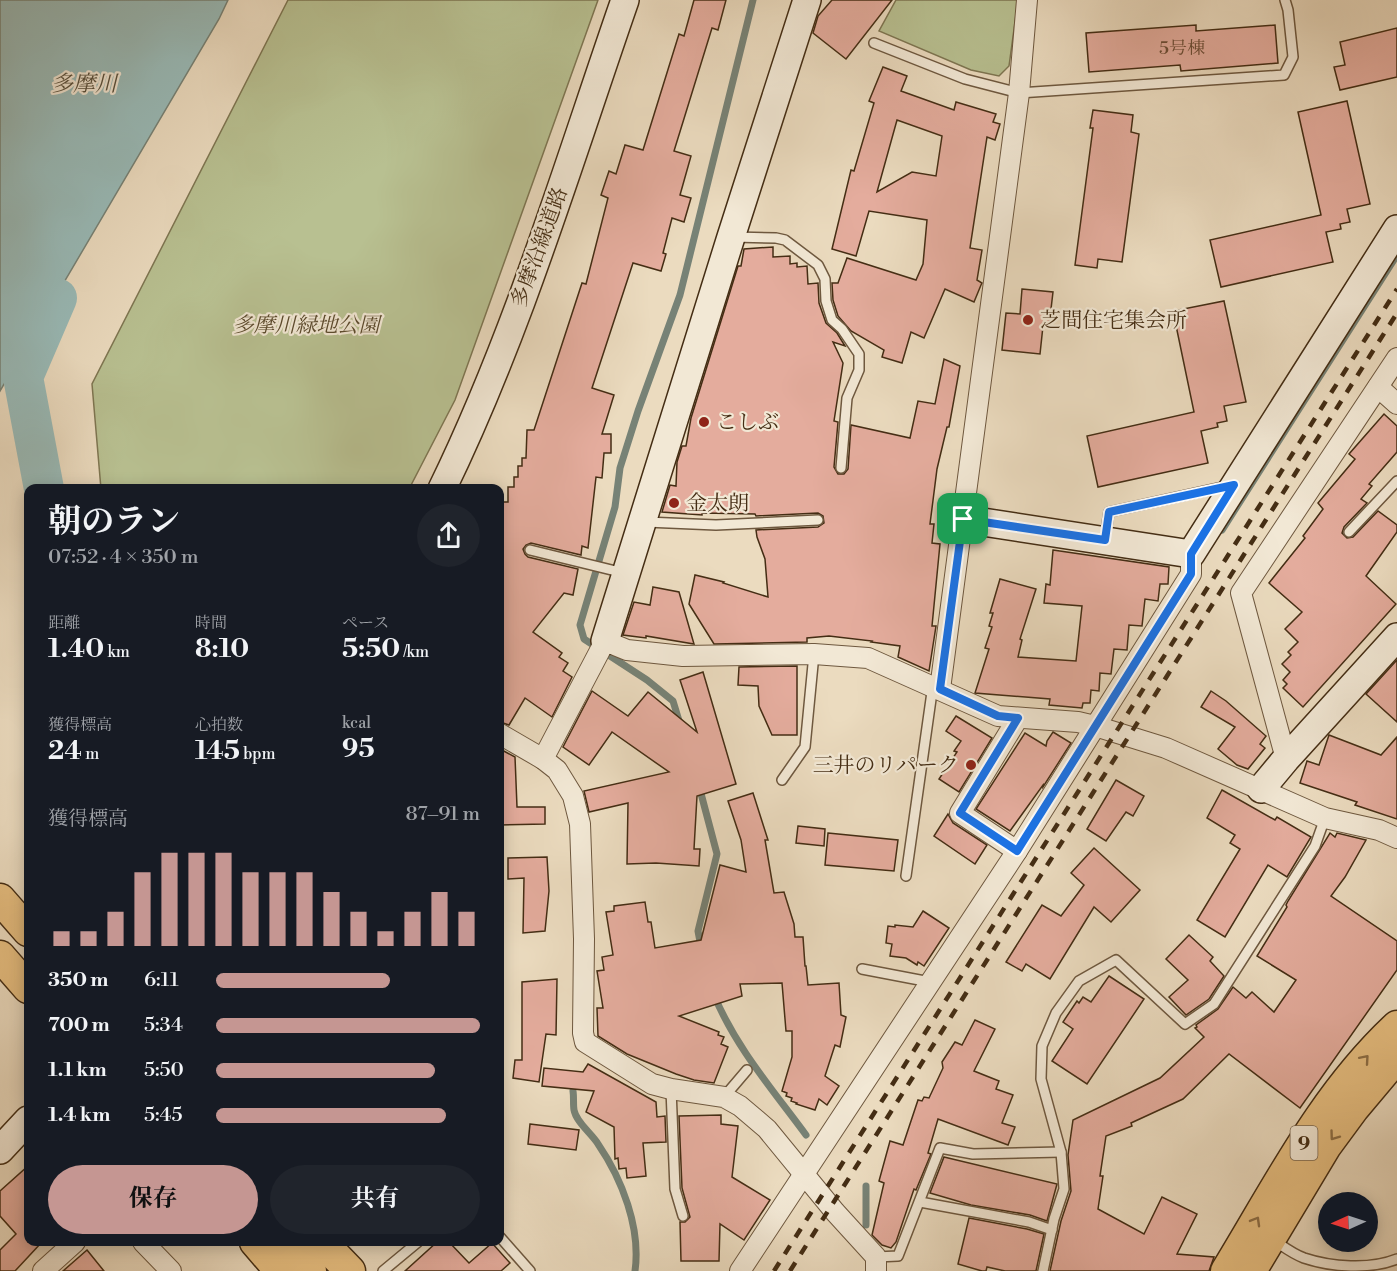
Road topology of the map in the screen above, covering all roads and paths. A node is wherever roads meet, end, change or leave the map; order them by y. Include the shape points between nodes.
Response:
1 (625, 0) edge
2 (807, 0) edge
3 (1028, 0) edge
4 (1285, 0) edge
5 (873, 43) dead end
6 (1019, 93) junction
7 (1397, 229) edge
8 (731, 237) junction
9 (1397, 358) edge
10 (1378, 387) junction
11 (1397, 404) edge
12 (841, 468) dead end
13 (1397, 481) edge
14 (444, 484) edge
15 (1234, 485) junction
16 (963, 519) junction
17 (818, 520) dead end
18 (643, 522) junction
19 (1349, 532) dead end
20 (1105, 540) junction
21 (530, 550) dead end
22 (1191, 554) junction
23 (617, 571) junction
24 (1397, 637) edge
25 (602, 647) junction
26 (814, 654) junction
27 (936, 687) junction
28 (1018, 718) junction
29 (1095, 726) junction
30 (504, 736) edge
31 (543, 759) junction
32 (1286, 759) junction
33 (782, 780) dead end
34 (1262, 789) junction
35 (1325, 818) junction
36 (1397, 838) edge
37 (1017, 851) junction
38 (906, 876) dead end
39 (0, 899) edge
40 (24, 926) edge
41 (0, 956) edge
42 (862, 969) dead end
43 (930, 982) junction
44 (24, 983) edge
45 (1397, 1026) edge
46 (1397, 1057) edge
47 (747, 1070) dead end
48 (671, 1089) junction
49 (724, 1097) junction
50 (24, 1124) edge
51 (0, 1150) edge
52 (1061, 1152) junction
53 (804, 1176) junction
54 (920, 1202) junction
55 (683, 1216) dead end
56 (1052, 1230) junction
57 (1270, 1238) junction
58 (504, 1242) edge
59 (71, 1246) edge
60 (147, 1246) edge
61 (258, 1246) edge
62 (294, 1246) edge
63 (326, 1246) edge
64 (413, 1246) edge
65 (1397, 1259) edge
66 (876, 1264) edge
67 (43, 1271) edge
68 (171, 1271) edge
69 (280, 1271) edge
70 (311, 1271) edge
71 (350, 1271) edge
72 (383, 1271) edge
73 (530, 1271) edge
74 (740, 1271) edge
75 (1043, 1271) edge
76 (1226, 1271) edge
77 (1251, 1271) edge

1 - 14 street, 多摩沿線道路 via 535,262 473,425
2 - 8 street
3 - 6 street
4 - 6 lane via 1293,57 1284,75
5 - 6 lane via 965,79
6 - 16 street
7 - 15 street
8 - 12 lane via 785,240 818,265 825,279 832,320 859,354 859,370 848,398
8 - 18 street
9 - 10 street
10 - 11 street
10 - 32 street via 1241,593
13 - 19 lane
15 - 20 lane via 1109,512
15 - 22 street
16 - 20 street
16 - 27 street
17 - 18 lane via 716,525
18 - 23 street
20 - 22 street
21 - 23 lane
22 - 29 street via 1191,574
23 - 25 street
24 - 32 street
25 - 26 street via 683,656
25 - 31 street
26 - 27 street via 868,658
26 - 33 lane via 805,747
27 - 28 street via 998,716
27 - 38 lane
28 - 29 street
28 - 37 street via 960,813
29 - 34 street via 1166,748
29 - 37 street
30 - 31 street
31 - 48 street via 557,770 573,796 580,824 585,1042 651,1084
32 - 34 street
34 - 35 street
35 - 36 street
35 - 52 lane via 1315,846 1227,985 1214,1004 1185,1024 1116,960 1079,981 1056,1013 1042,1046 1041,1079
37 - 43 street
39 - 40 main road
41 - 44 main road
42 - 43 lane
43 - 53 street
76 -> 45 main road, 9 via 1327,1108 1362,1062
46 -> 57 main road, 9 via 1326,1146
47 - 49 lane
48 - 49 street
48 - 55 lane via 675,1189
49 - 53 street via 767,1129
50 - 51 street
52 - 54 lane via 973,1154 940,1148
52 - 56 lane via 1065,1190
53 - 66 street
53 - 74 street
54 - 56 lane via 1029,1222
54 - 66 lane via 898,1256
56 - 75 lane
57 - 65 lane via 1305,1258 1347,1266 1385,1264
57 - 77 main road, 9
58 - 73 lane
59 - 67 street
60 - 68 street
61 - 69 main road
62 - 70 main road
63 - 71 main road
64 - 72 lane

